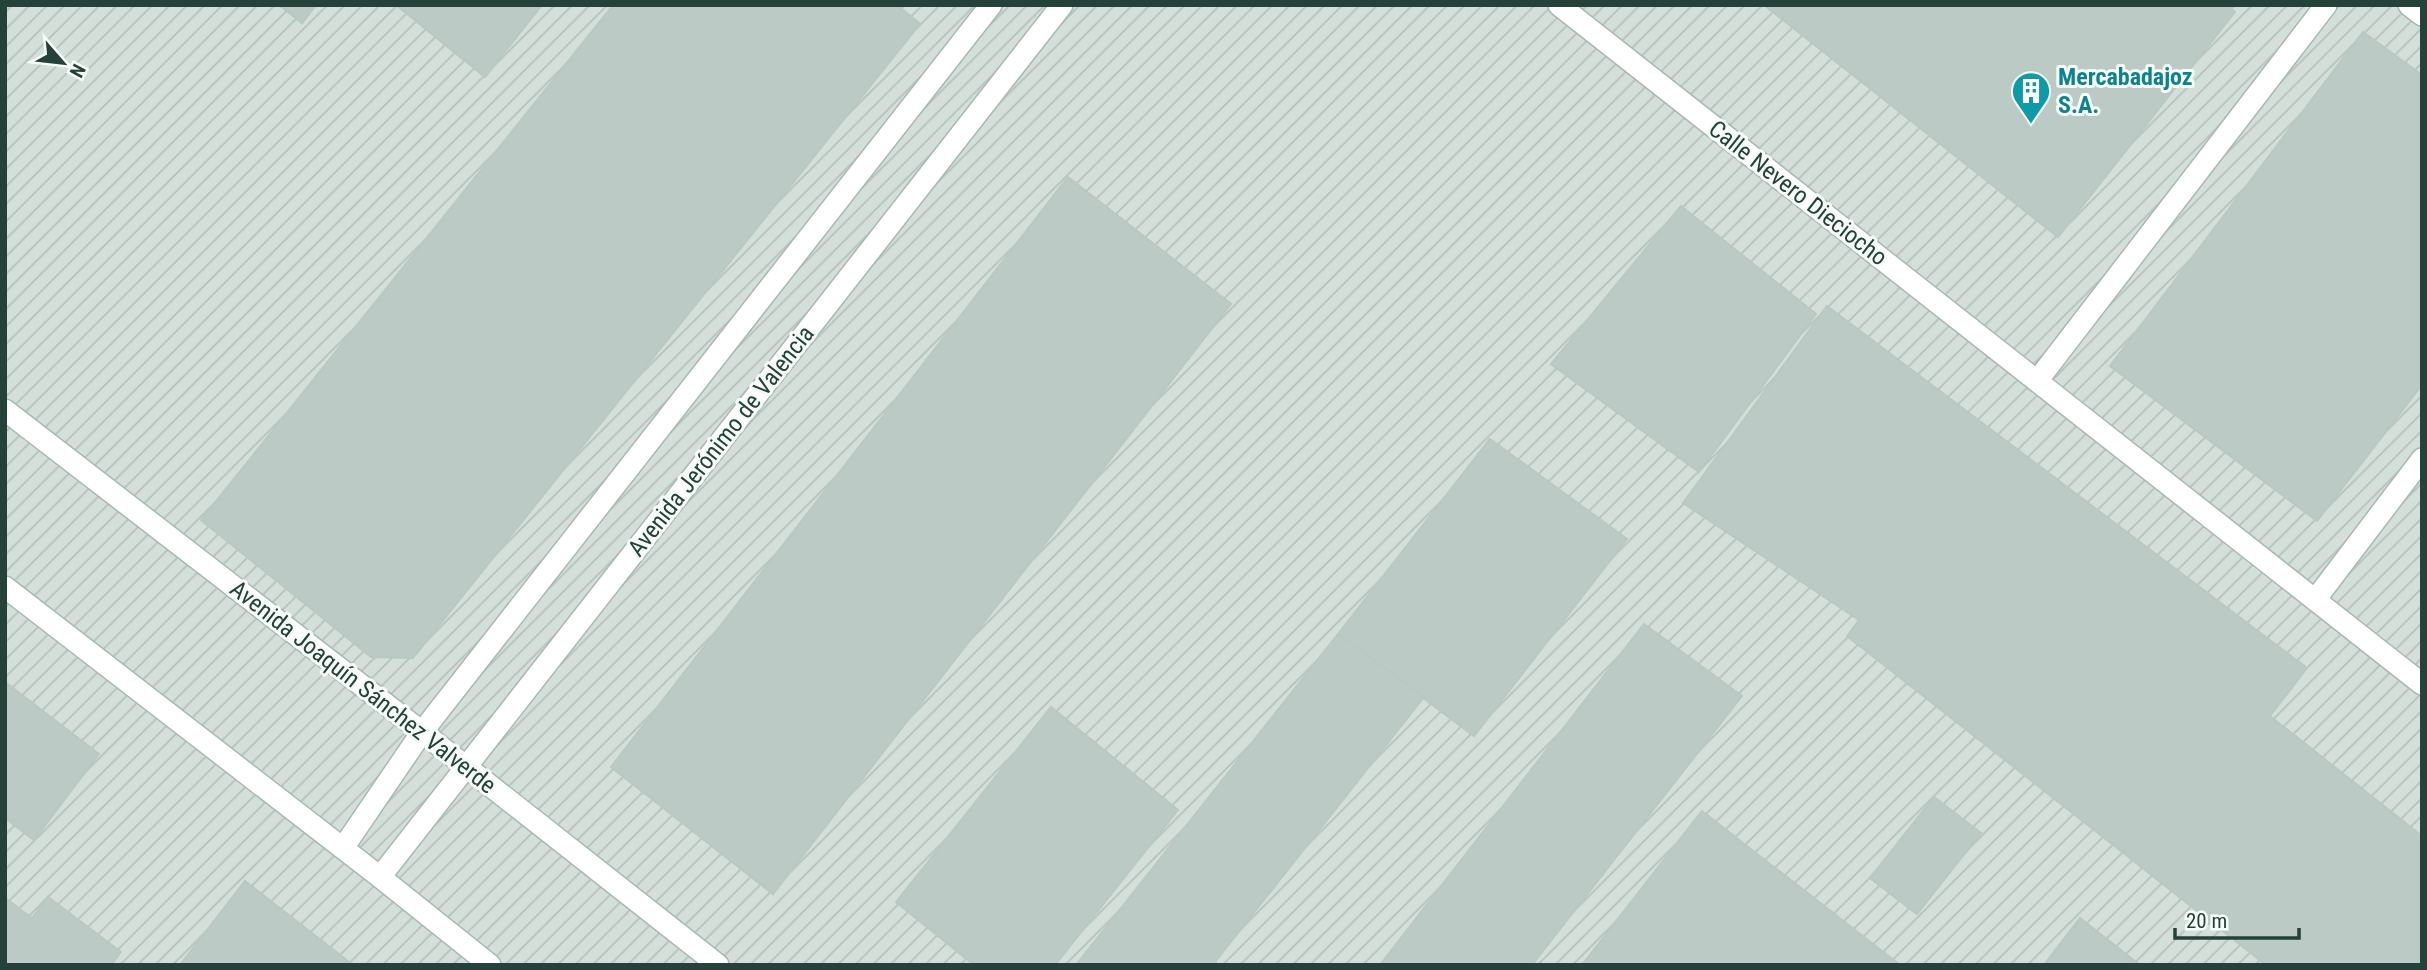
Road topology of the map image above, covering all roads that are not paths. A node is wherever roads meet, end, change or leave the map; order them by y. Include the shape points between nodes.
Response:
1 (991, 5) edge
2 (1062, 5) edge
3 (1559, 5) edge
4 (2326, 5) edge
5 (2409, 5) edge
6 (2422, 15) edge
7 (2037, 381) junction
8 (5, 410) edge
9 (2422, 459) edge
10 (5, 587) edge
11 (2315, 600) junction
12 (2422, 684) edge
13 (422, 732) junction
14 (466, 767) junction
15 (343, 848) junction
16 (380, 877) junction
17 (490, 965) edge
18 (719, 965) edge

1 - 13 street
2 - 14 street, Avenida Jerónimo de Valencia
3 - 7 street, Calle Nevero Dieciocho
4 - 7 street
5 - 6 street
7 - 11 street, Calle Nevero Dieciocho
8 - 13 street, Avenida Joaquín Sánchez Valverde
9 - 11 street
10 - 15 street
11 - 12 street, Calle Nevero Dieciocho
13 - 14 street, Avenida Joaquín Sánchez Valverde
13 - 15 street
14 - 16 street, Avenida Jerónimo de Valencia
14 - 18 street, Avenida Joaquín Sánchez Valverde
15 - 16 street
16 - 17 street

